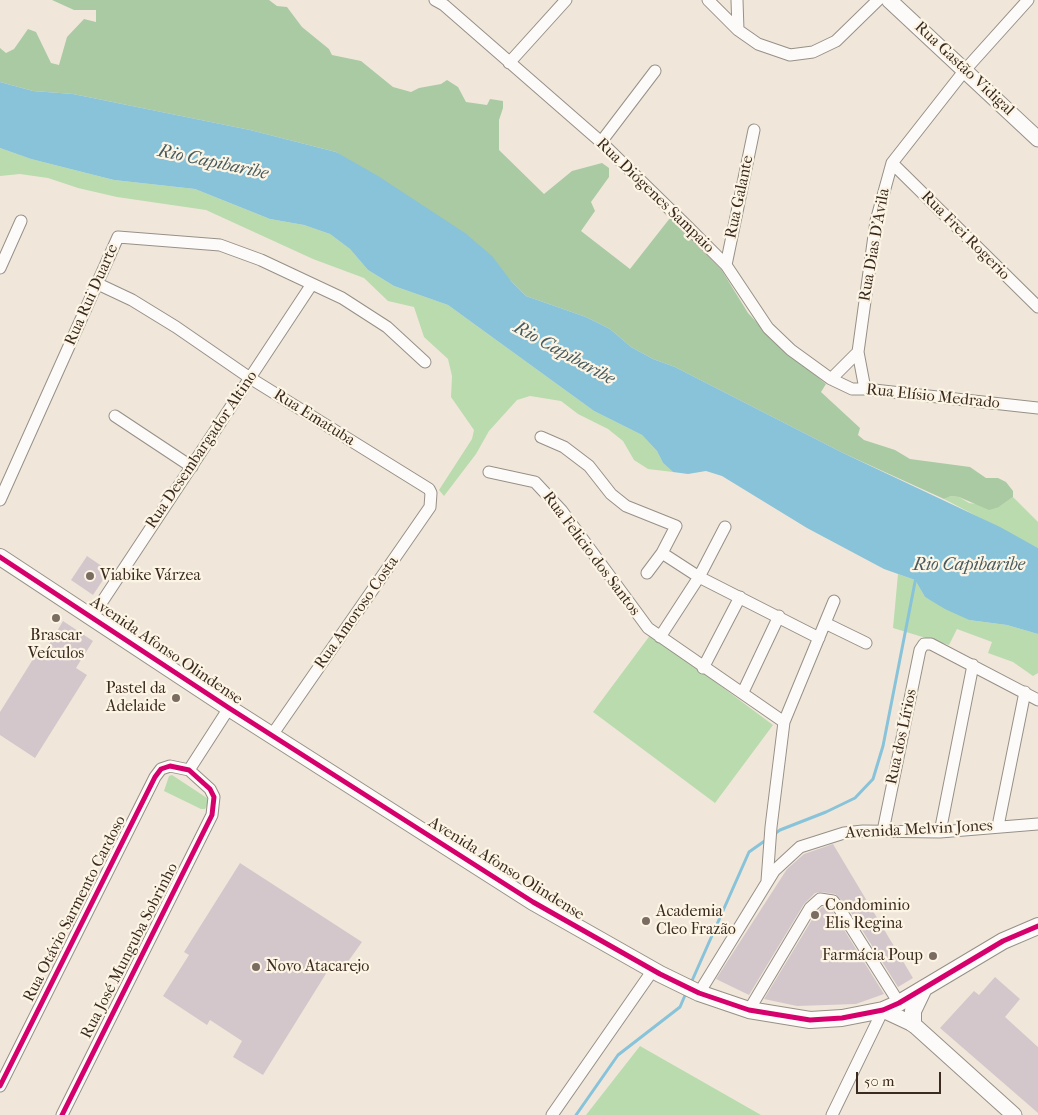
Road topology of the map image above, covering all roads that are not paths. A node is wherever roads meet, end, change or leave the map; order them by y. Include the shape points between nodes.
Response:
1 (435, 0) edge
2 (566, 0) edge
3 (708, 0) edge
4 (737, 0) edge
5 (878, 0) edge
6 (889, 0) edge
7 (1023, 2) edge
8 (738, 30) junction
9 (510, 63) junction
10 (965, 70) junction
11 (655, 71) dead end
12 (754, 130) dead end
13 (1038, 139) edge
14 (601, 142) junction
15 (892, 163) junction
16 (21, 220) dead end
17 (726, 265) junction
18 (0, 268) edge
19 (98, 284) junction
20 (312, 284) junction
21 (1038, 307) edge
22 (858, 352) junction
23 (425, 362) dead end
24 (250, 378) junction
25 (831, 379) junction
26 (865, 389) junction
27 (1038, 408) edge
28 (115, 416) dead end
29 (540, 438) dead end
30 (192, 467) junction
31 (489, 472) dead end
32 (429, 489) joint
33 (0, 500) edge
34 (725, 527) dead end
35 (662, 553) junction
36 (0, 557) edge
37 (647, 573) dead end
38 (700, 577) junction
39 (740, 597) junction
40 (834, 601) dead end
41 (779, 616) junction
42 (92, 617) junction
43 (825, 623) junction
44 (660, 637) junction
45 (820, 638) junction
46 (866, 643) dead end
47 (973, 666) junction
48 (704, 668) junction
49 (743, 692) junction
50 (1025, 692) junction
51 (1038, 700) edge
52 (229, 708) junction
53 (784, 722) junction
54 (272, 735) junction
55 (189, 770) junction
56 (1038, 824) edge
57 (998, 826) junction
58 (883, 831) junction
59 (940, 832) junction
60 (767, 881) junction
61 (1038, 926) edge
62 (653, 970) junction
63 (924, 988) junction
64 (692, 989) junction
65 (899, 1003) junction
66 (749, 1010) junction
67 (883, 1010) junction
68 (913, 1024) junction
69 (0, 1086) edge
70 (62, 1115) edge
71 (552, 1115) edge
72 (832, 1115) edge
73 (1014, 1115) edge

1 - 9 street, Rua Diógenes Sampaio
2 - 9 street
3 - 8 street
4 - 8 street
5 - 8 street via 836,40 814,52 780,53 758,44
6 - 10 street, Rua Gastão Vidigal
7 - 10 street, Rua Dias D'Avila
9 - 14 street, Rua Diógenes Sampaio
10 - 13 street, Rua Gastão Vidigal
10 - 15 street, Rua Dias D'Avila
11 - 14 street
12 - 17 street, Rua Galante
14 - 17 street, Rua Diógenes Sampaio
15 - 21 street, Rua Frei Rogerio
15 - 22 street, Rua Dias D'Avila via 876,221
16 - 18 street
17 - 25 street, Rua Diógenes Sampaio via 768,328 791,350
19 - 20 street, Rua Rui Duarte via 118,237 220,245
19 - 24 street, Rua Ematuba via 176,327
19 - 33 street, Rua Rui Duarte
20 - 23 street, Rua Rui Duarte via 342,298 387,327
20 - 24 street, Rua Desembargador Altino
22 - 25 street
22 - 26 street, Rua Dias D'Avila
24 - 30 street, Rua Desembargador Altino
24 - 32 street, Rua Ematuba
25 - 26 street, Rua Elísio Medrado via 852,389
26 - 27 street, Rua Elísio Medrado
28 - 30 street
29 - 35 street, Rua Felicio dos Santos via 564,447 588,466 611,494 626,506 676,526
30 - 42 street, Rua Desembargador Altino
31 - 44 street, Rua Felicio dos Santos via 535,482 562,511 637,615
32 - 54 street, Rua Amoroso Costa via 432,497 430,507
34 - 38 street
35 - 37 street, Rua Felicio dos Santos
35 - 38 street
36 - 42 main road, Avenida Afonso Olindense
38 - 39 street
38 - 44 street
39 - 41 street
39 - 48 street
40 - 43 street
41 - 45 street
41 - 49 street
42 - 52 main road, Avenida Afonso Olindense
43 - 45 street
43 - 46 street
44 - 48 street, Rua Felicio dos Santos
45 - 53 street
47 - 50 street
47 - 58 street, Rua dos Lírios via 931,644 924,644 920,650
47 - 59 street
48 - 49 street, Rua Felicio dos Santos
49 - 53 street, Rua Felicio dos Santos
50 - 51 street
50 - 57 street
52 - 54 main road, Avenida Afonso Olindense
52 - 55 street
53 - 60 street
54 - 62 main road, Avenida Afonso Olindense via 534,902
55 - 69 street, Rua Otávio Sarmento Cardoso via 170,766 155,777
55 - 70 street, Rua José Munguba Sobrinho via 210,789 214,797 212,815
56 - 57 street, Avenida Melvin Jones
57 - 59 street, Avenida Melvin Jones
58 - 59 street, Avenida Melvin Jones
58 - 60 street, Avenida Melvin Jones via 844,833 800,848 783,860
60 - 64 street, Avenida Melvin Jones
61 - 63 main road, Avenida Afonso Olindense via 1002,941
62 - 64 main road, Avenida Afonso Olindense
62 - 71 street
63 - 65 main road, Avenida Afonso Olindense
63 - 68 main road via 914,1011
64 - 66 main road, Avenida Afonso Olindense
65 - 66 street via 839,908 833,901 820,899 810,908
65 - 67 main road, Avenida Afonso Olindense
66 - 67 main road, Avenida Afonso Olindense via 810,1020
67 - 68 street
67 - 72 street
68 - 73 street

